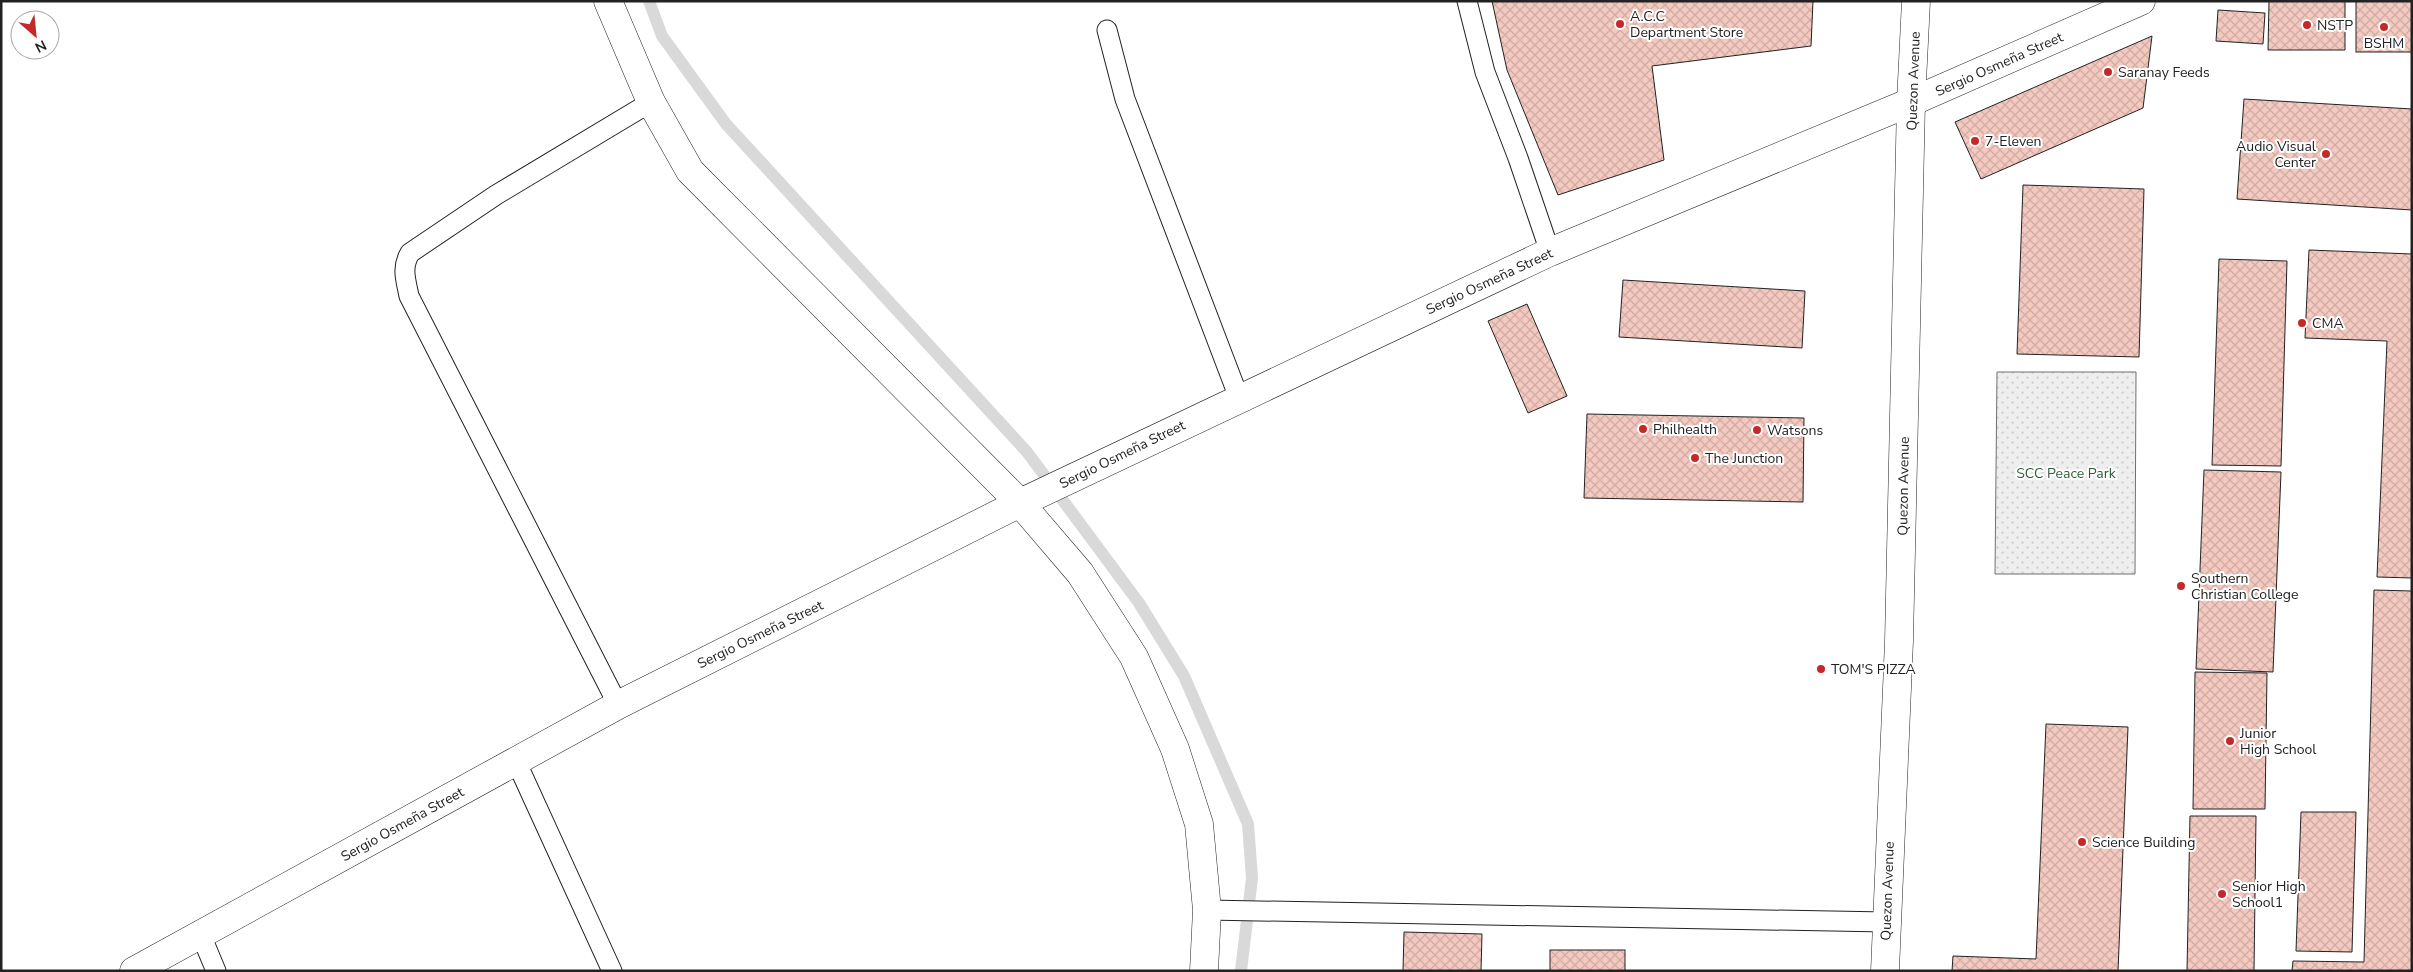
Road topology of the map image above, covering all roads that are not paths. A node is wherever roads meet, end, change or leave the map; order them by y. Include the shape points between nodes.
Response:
1 (608, 1) edge
2 (1467, 1) edge
3 (1916, 1) edge
4 (2141, 1) edge
5 (1107, 30) dead end
6 (651, 102) junction
7 (1911, 102) junction
8 (1550, 252) junction
9 (1239, 398) junction
10 (1020, 503) junction
11 (618, 705) junction
12 (516, 761) junction
13 (1218, 910) junction
14 (1886, 922) junction
15 (201, 935) junction
16 (134, 971) edge
17 (216, 971) edge
18 (612, 971) edge
19 (1204, 971) edge
20 (1885, 971) edge

1 - 6 street
2 - 8 lane via 1485,72
3 - 7 street, Quezon Avenue
4 - 7 street, Sergio Osmeña Street
5 - 9 lane via 1125,99
6 - 10 street via 690,171
6 - 11 lane via 496,195 410,253 404,272 409,296
7 - 8 street, Sergio Osmeña Street
7 - 14 street, Quezon Avenue via 1899,641
8 - 9 street, Sergio Osmeña Street
9 - 10 street, Sergio Osmeña Street
10 - 11 street, Sergio Osmeña Street
10 - 13 street via 1080,573 1138,665 1175,749 1199,824
11 - 12 street, Sergio Osmeña Street
12 - 15 street, Sergio Osmeña Street
12 - 18 lane
13 - 14 lane
13 - 19 street
14 - 20 street, Quezon Avenue
15 - 16 street, Sergio Osmeña Street
15 - 17 lane

